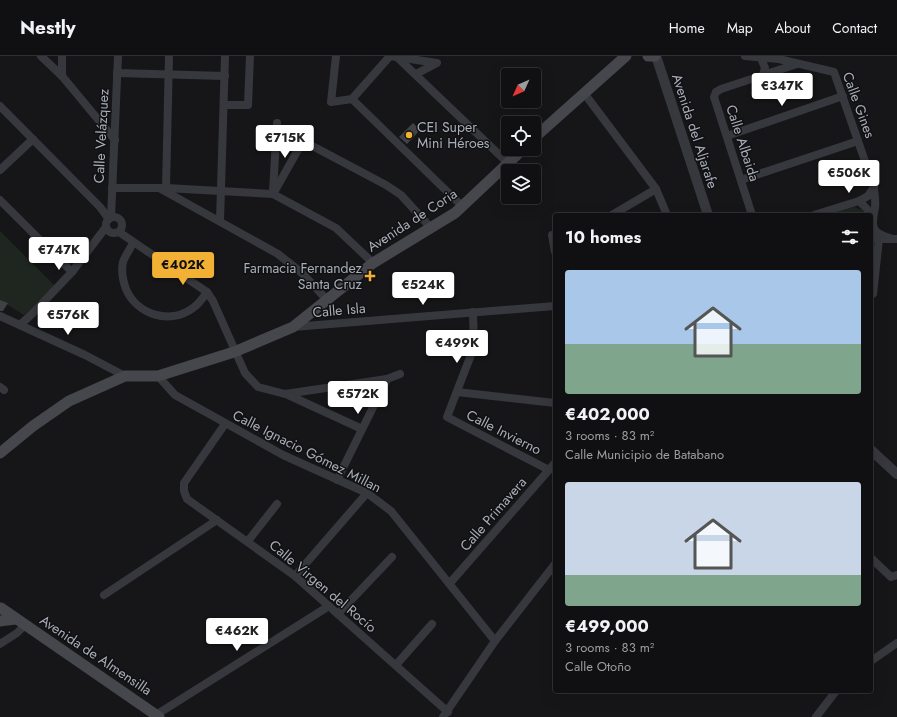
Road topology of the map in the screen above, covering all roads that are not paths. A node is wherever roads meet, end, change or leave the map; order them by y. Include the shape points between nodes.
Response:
1 (41, 56) edge
2 (62, 56) edge
3 (118, 56) edge
4 (169, 56) edge
5 (225, 56) edge
6 (250, 56) edge
7 (336, 56) edge
8 (626, 56) edge
9 (648, 56) edge
10 (655, 56) edge
11 (745, 56) edge
12 (392, 57) edge
13 (761, 58) junction
14 (780, 58) edge
15 (797, 64) junction
16 (117, 73) junction
17 (416, 74) junction
18 (169, 75) junction
19 (763, 75) junction
20 (62, 76) junction
21 (225, 76) junction
22 (584, 93) junction
23 (843, 96) junction
24 (352, 99) junction
25 (224, 105) junction
26 (0, 106) edge
27 (277, 123) dead end
28 (541, 132) edge
29 (727, 136) junction
30 (33, 139) junction
31 (114, 140) junction
32 (858, 141) junction
33 (515, 156) edge
34 (508, 164) joint
35 (0, 170) edge
36 (501, 171) edge
37 (741, 180) junction
38 (874, 187) junction
39 (112, 188) junction
40 (163, 188) junction
41 (656, 189) junction
42 (221, 191) junction
43 (273, 194) junction
44 (0, 200) edge
45 (859, 201) junction
46 (463, 207) junction
47 (615, 213) edge
48 (666, 213) edge
49 (707, 213) edge
50 (751, 213) edge
51 (820, 213) edge
52 (868, 213) edge
53 (873, 213) edge
54 (109, 221) junction
55 (220, 221) junction
56 (873, 227) edge
57 (431, 228) junction
58 (119, 232) junction
59 (894, 238) edge
60 (875, 239) edge
61 (133, 243) junction
62 (373, 263) junction
63 (72, 272) junction
64 (207, 292) junction
65 (873, 294) edge
66 (327, 300) junction
67 (553, 306) edge
68 (473, 312) junction
69 (0, 316) edge
70 (20, 325) junction
71 (293, 327) junction
72 (234, 352) junction
73 (400, 374) dead end
74 (125, 376) junction
75 (158, 376) junction
76 (387, 378) junction
77 (457, 392) junction
78 (285, 394) junction
79 (553, 403) edge
80 (225, 424) junction
81 (362, 429) junction
82 (873, 452) edge
83 (0, 453) edge
84 (553, 465) edge
85 (549, 470) junction
86 (897, 474) edge
87 (337, 480) junction
88 (366, 494) junction
89 (277, 504) dead end
90 (217, 520) junction
91 (248, 541) junction
92 (392, 556) dead end
93 (873, 560) edge
94 (553, 567) edge
95 (897, 575) edge
96 (295, 576) junction
97 (450, 583) junction
98 (104, 595) dead end
99 (329, 606) junction
100 (0, 613) edge
101 (338, 614) junction
102 (20, 622) junction
103 (432, 624) dead end
104 (495, 641) junction
105 (897, 643) edge
106 (0, 644) edge
107 (873, 660) edge
108 (396, 665) junction
109 (834, 693) edge
110 (446, 714) edge
111 (157, 716) edge
112 (816, 717) edge

1 - 20 street
2 - 20 street
3 - 16 street, Calle Velázquez
4 - 18 street
5 - 21 street
6 - 25 street via 248,105
7 - 24 street via 331,102
8 - 22 main road
9 - 10 main road
10 - 49 street, Avenida del Aljarafe
11 - 13 street, Calle Gines
12 - 17 street
12 - 17 street via 437,62
12 - 24 street
13 - 14 street, Calle Gines
13 - 19 street via 765,68
14 - 15 street, Calle Gines
15 - 19 street, Calle Albaida
15 - 23 street, Calle Gines via 834,72
16 - 18 street
16 - 31 street, Calle Velázquez
17 - 34 street
18 - 21 street
18 - 40 street
19 - 29 street, Calle Albaida via 716,92 714,97
20 - 31 street
21 - 25 street
22 - 28 main road
22 - 41 street
23 - 29 street
23 - 32 street, Calle Gines
24 - 46 street
25 - 42 street
26 - 30 street
27 - 43 street
29 - 37 street, Calle Albaida
30 - 35 street
30 - 54 street via 100,207
31 - 39 street, Calle Velázquez
32 - 37 street
32 - 38 street, Calle Gines
33 - 34 main road, Avenida de Coria
36 - 46 main road, Avenida de Coria
37 - 50 street, Calle Albaida
38 - 45 street via 868,196
38 - 53 street, Calle Gines
39 - 40 street
39 - 54 street, Calle Velázquez
40 - 42 street
40 - 55 street
41 - 47 street
41 - 48 street
42 - 43 street
42 - 55 street
43 - 57 street via 304,141 402,195
43 - 62 street via 336,228
44 - 63 street
45 - 51 street
45 - 52 street
46 - 57 main road, Avenida de Coria
54 - 58 street via 111,233
54 - 58 street via 117,217 121,220 123,225
54 - 63 street
55 - 66 street via 278,254 302,273
56 - 59 street via 880,235
57 - 62 main road, Avenida de Coria
58 - 61 street
59 - 60 street
60 - 65 street
61 - 64 street
61 - 64 street via 123,262 122,272 127,292 141,308 151,314 172,317 192,309
62 - 66 main road, Avenida de Coria
63 - 70 street
64 - 72 street
66 - 71 main road, Avenida de Coria
67 - 68 street, Calle Isla
68 - 71 street, Calle Isla
68 - 77 street via 474,347
69 - 70 street
70 - 74 street
71 - 72 main road, Avenida de Coria
72 - 75 main road, Avenida de Coria
72 - 78 street via 245,373 258,387
73 - 76 street
74 - 75 main road, Avenida de Coria
74 - 83 main road via 69,401
75 - 80 street, Calle Ignacio Gómez Millan via 175,395
76 - 78 street
76 - 81 street
77 - 79 street
77 - 85 street, Calle Invierno via 447,417
78 - 81 street
80 - 87 street, Calle Ignacio Gómez Millan
80 - 90 street, Calle Virgen del Rocío via 184,483 187,499
81 - 87 street
82 - 86 street
84 - 85 street, Calle Primavera
85 - 97 street, Calle Primavera
87 - 88 street, Calle Ignacio Gómez Millan
88 - 96 street
88 - 97 street, Calle Ignacio Gómez Millan via 391,510
89 - 91 street
90 - 91 street, Calle Virgen del Rocío
90 - 98 street
91 - 96 street, Calle Virgen del Rocío
92 - 101 street
93 - 95 street via 891,577
94 - 104 street
96 - 99 street, Calle Virgen del Rocío
97 - 104 street, Calle Ignacio Gómez Millan
99 - 101 street, Calle Virgen del Rocío
99 - 111 street
100 - 102 main road, Avenida de Almensilla
101 - 108 street, Calle Virgen del Rocío
102 - 106 street via 17,633
102 - 111 main road, Avenida de Almensilla
103 - 108 street
104 - 110 street
105 - 107 street
108 - 110 street, Calle Virgen del Rocío
109 - 112 street

